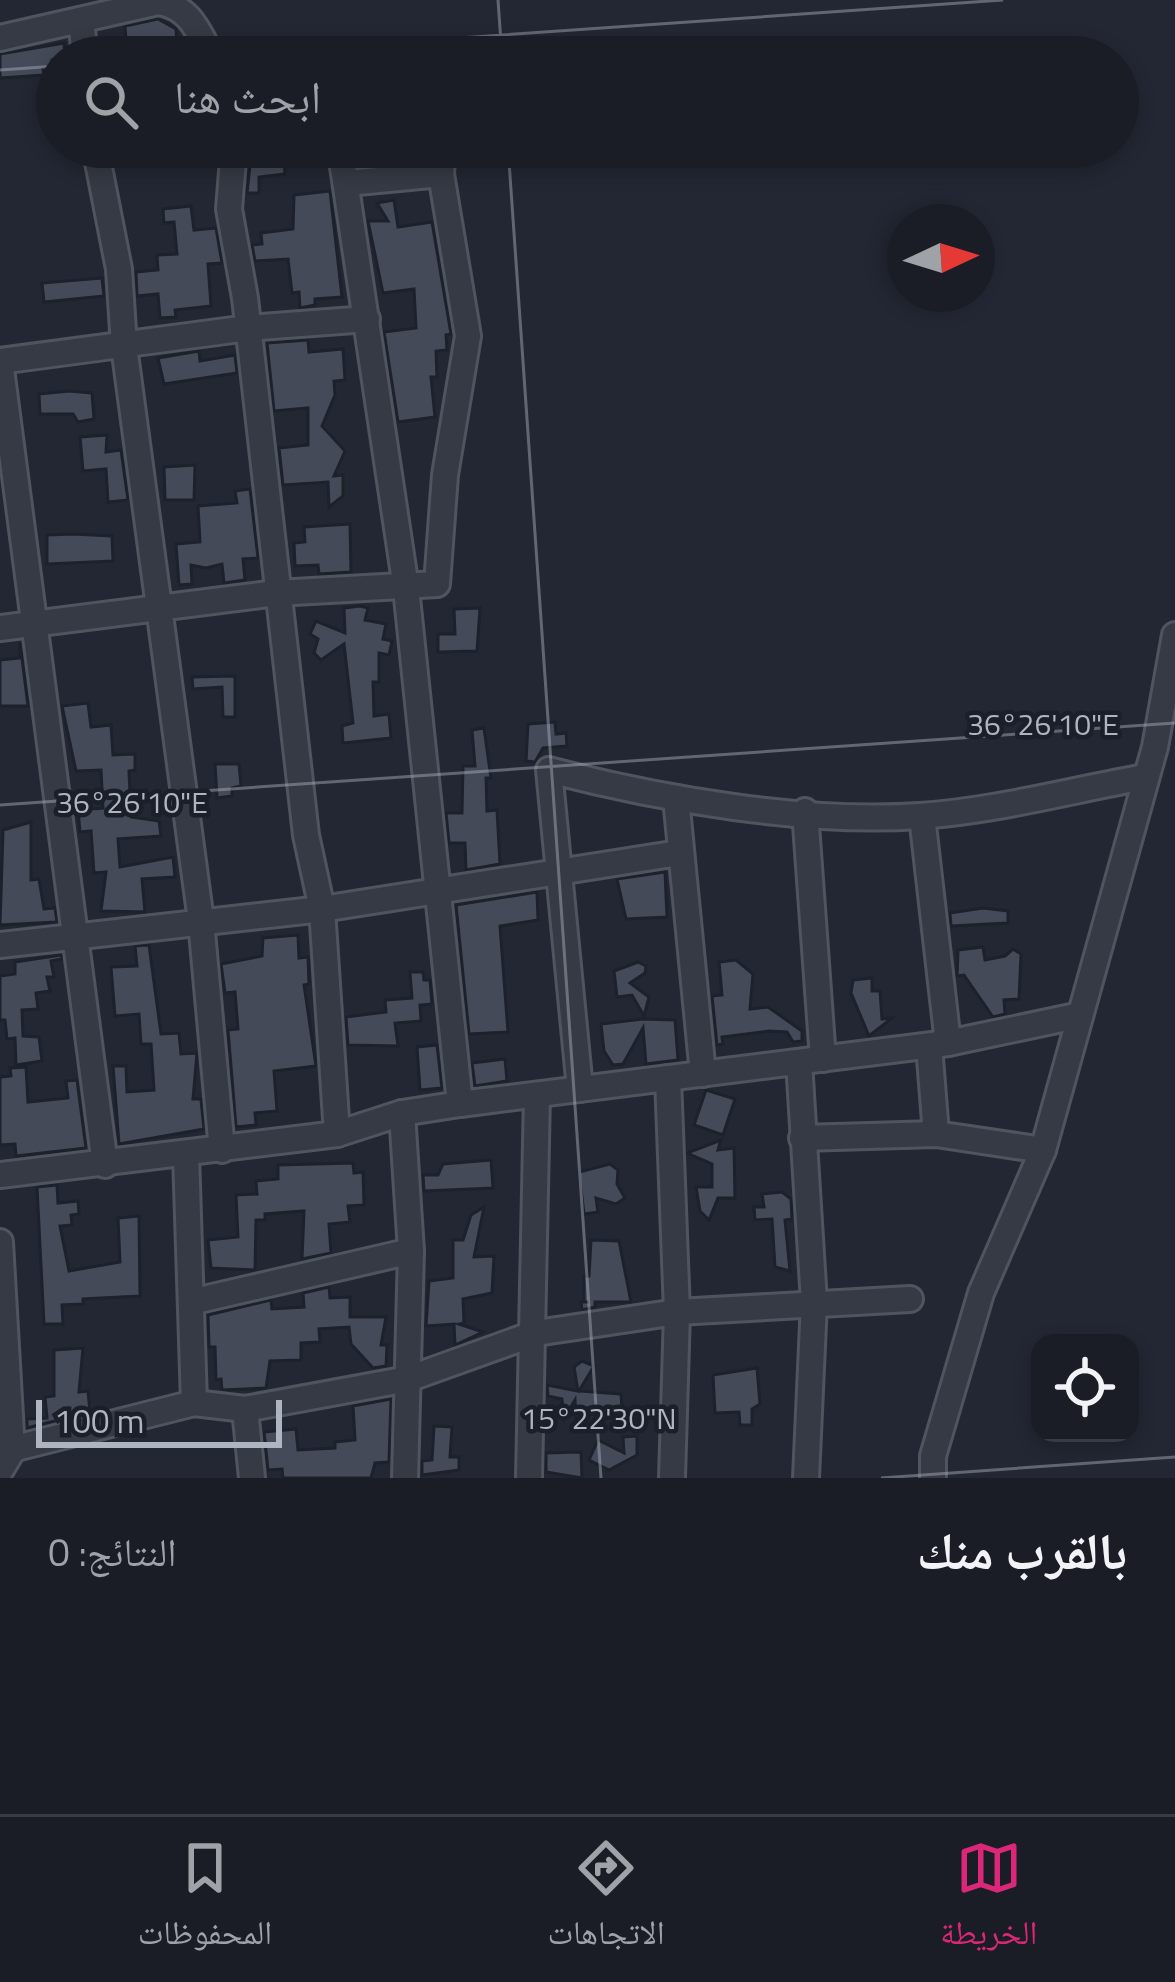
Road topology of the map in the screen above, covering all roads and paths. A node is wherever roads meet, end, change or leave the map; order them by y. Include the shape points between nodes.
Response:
1 (81, 20) junction
2 (83, 36) edge
3 (201, 36) edge
4 (0, 38) edge
5 (99, 168) edge
6 (232, 168) edge
7 (344, 168) edge
8 (441, 168) edge
9 (441, 174) junction
10 (347, 183) junction
11 (367, 319) junction
12 (248, 328) junction
13 (124, 346) junction
14 (0, 361) edge
15 (406, 588) junction
16 (276, 593) junction
17 (159, 607) junction
18 (38, 621) junction
19 (0, 628) edge
20 (1175, 635) edge
21 (1145, 777) junction
22 (676, 798) junction
23 (805, 811) junction
24 (922, 816) junction
25 (679, 853) junction
26 (556, 869) junction
27 (439, 889) junction
28 (322, 909) junction
29 (201, 921) junction
30 (77, 937) junction
31 (0, 945) edge
32 (1076, 1016) junction
33 (939, 1044) junction
34 (811, 1060) junction
35 (703, 1074) junction
36 (668, 1078) junction
37 (580, 1089) junction
38 (536, 1094) junction
39 (460, 1104) junction
40 (402, 1113) junction
41 (337, 1134) junction
42 (937, 1134) junction
43 (802, 1138) junction
44 (222, 1150) junction
45 (1043, 1150) junction
46 (186, 1154) junction
47 (105, 1165) junction
48 (0, 1175) edge
49 (0, 1242) edge
50 (411, 1251) junction
51 (910, 1299) dead end
52 (195, 1301) junction
53 (814, 1301) junction
54 (677, 1312) junction
55 (4, 1334) edge
56 (536, 1334) junction
57 (408, 1378) junction
58 (194, 1403) junction
59 (245, 1409) junction
60 (4, 1458) edge
61 (252, 1478) edge
62 (405, 1478) edge
63 (529, 1478) edge
64 (672, 1478) edge
65 (806, 1478) edge
66 (933, 1478) edge

1 - 2 street
1 - 3 street via 158,2 191,17
1 - 4 street
5 - 13 street
6 - 12 street via 229,209
7 - 10 street
8 - 9 street
9 - 10 street
9 - 15 street via 468,336 437,584
10 - 11 street
11 - 12 street
11 - 15 street
12 - 13 street
12 - 16 street
13 - 14 street
13 - 17 street
14 - 18 street
15 - 16 street
15 - 27 street
16 - 17 street
16 - 28 street
17 - 18 street
17 - 29 street
18 - 19 street
18 - 30 street
20 - 21 street
21 - 24 street
21 - 32 street
22 - 23 street
22 - 25 street
22 - 26 street via 549,770
23 - 24 street
23 - 34 street
24 - 33 street
25 - 26 street
25 - 35 street
26 - 27 street
26 - 37 street
27 - 28 street
27 - 39 street
28 - 29 street
28 - 41 street
29 - 30 street
29 - 44 street
30 - 31 street
30 - 47 street
32 - 33 street
32 - 45 street
33 - 34 street
33 - 42 street
34 - 35 street
34 - 43 street
35 - 36 street
36 - 37 street
36 - 54 street
37 - 38 street
38 - 39 street
38 - 56 street
39 - 40 street
40 - 41 street
40 - 50 street
41 - 44 street
42 - 43 street
42 - 45 street
43 - 53 street
44 - 46 street
45 - 66 street via 981,1293
46 - 47 street
46 - 52 street
47 - 48 street
49 - 55 street
50 - 52 street
50 - 57 street
51 - 53 street
52 - 58 street
53 - 54 street
53 - 65 street
54 - 56 street
54 - 64 street
55 - 60 street
56 - 57 street
56 - 63 street
57 - 59 street
57 - 62 street
58 - 59 street
58 - 60 street via 67,1432
59 - 61 street

